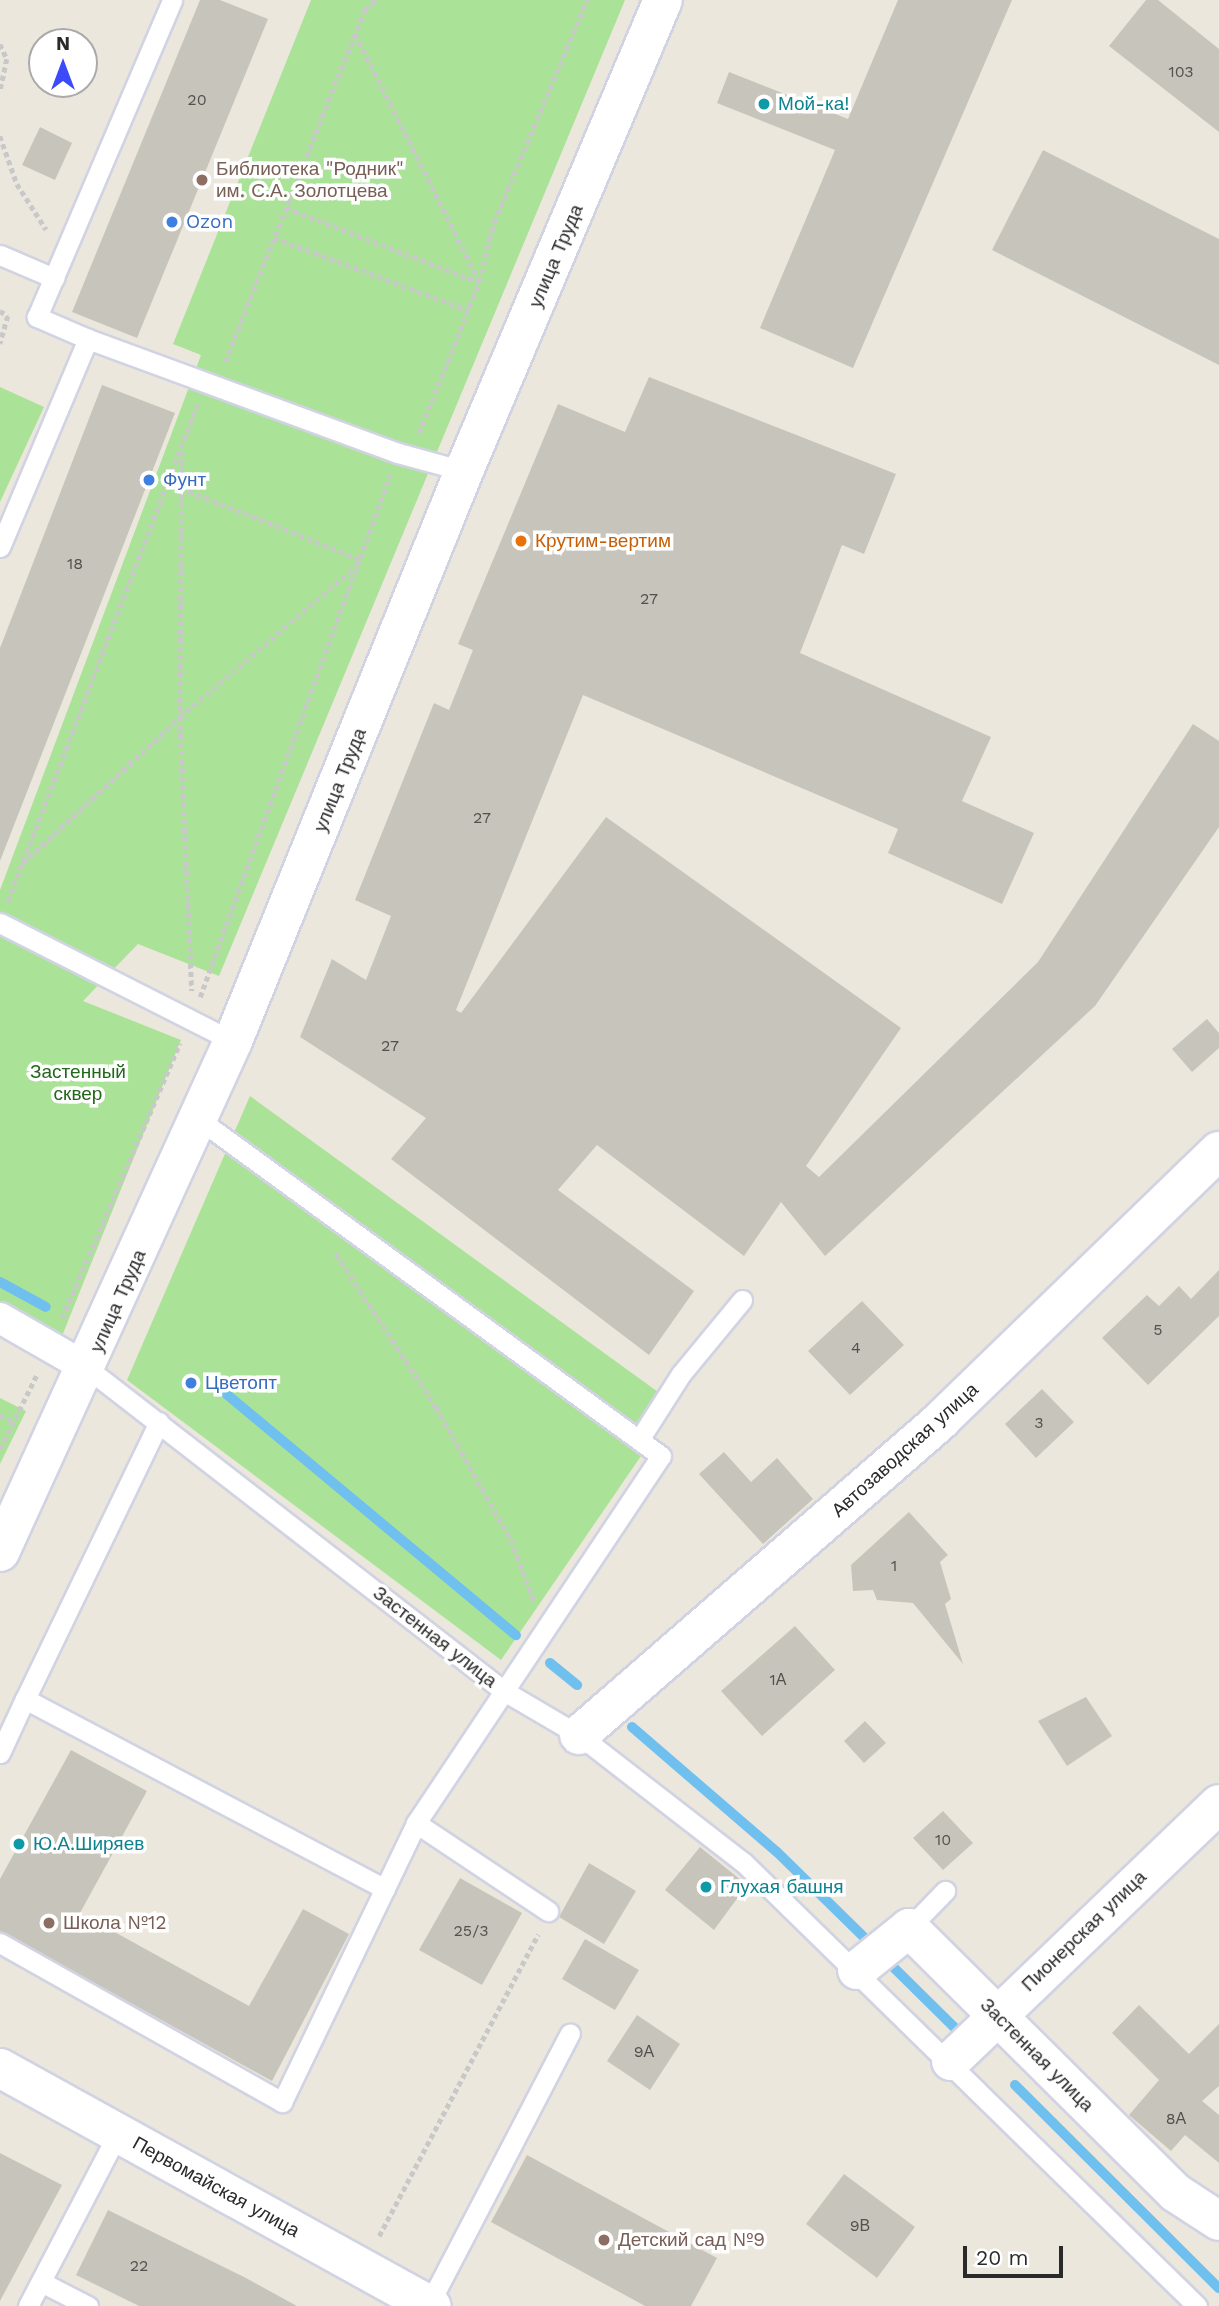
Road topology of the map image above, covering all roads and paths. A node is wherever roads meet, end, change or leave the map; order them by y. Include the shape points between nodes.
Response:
1 (172, 0) edge
2 (368, 0) edge
3 (376, 0) edge
4 (587, 0) edge
5 (663, 0) edge
6 (365, 9) junction
7 (355, 34) junction
8 (0, 44) edge
9 (1, 92) edge
10 (0, 99) edge
11 (0, 136) edge
12 (286, 208) junction
13 (274, 238) junction
14 (0, 255) edge
15 (63, 256) junction
16 (54, 278) junction
17 (479, 282) junction
18 (468, 310) junction
19 (0, 311) edge
20 (88, 339) junction
21 (0, 344) edge
22 (211, 384) junction
23 (182, 447) junction
24 (404, 455) junction
25 (464, 471) junction
26 (181, 488) junction
27 (0, 547) edge
28 (358, 562) junction
29 (180, 717) junction
30 (22, 863) junction
31 (2, 916) edge
32 (193, 1017) junction
33 (233, 1041) junction
34 (197, 1118) junction
35 (1219, 1151) edge
36 (329, 1243) dead end
37 (742, 1300) dead end
38 (0, 1318) edge
39 (51, 1347) junction
40 (87, 1368) junction
41 (0, 1415) edge
42 (12, 1421) junction
43 (159, 1422) junction
44 (639, 1440) junction
45 (0, 1448) edge
46 (0, 1552) edge
47 (545, 1631) junction
48 (504, 1691) junction
49 (25, 1699) junction
50 (579, 1735) junction
51 (0, 1754) edge
52 (1219, 1804) edge
53 (416, 1823) junction
54 (385, 1889) junction
55 (945, 1891) dead end
56 (548, 1911) joint
57 (1, 1946) edge
58 (882, 1951) junction
59 (996, 2015) junction
60 (570, 2033) dead end
61 (951, 2061) junction
62 (0, 2068) edge
63 (118, 2133) junction
64 (1219, 2221) edge
65 (363, 2268) junction
66 (41, 2281) junction
67 (430, 2305) edge
68 (28, 2306) edge
69 (88, 2306) edge
70 (1197, 2306) edge

1 - 15 lane
2 - 6 path
3 - 6 path
4 - 17 path via 494,222
5 - 25 street, улица Труда
6 - 7 path
7 - 12 path
7 - 17 path
8 - 9 path via 7,59
9 - 10 path
11 - 15 path via 17,184
12 - 13 path
12 - 17 path
13 - 18 path
13 - 22 path
14 - 16 lane
15 - 16 lane
16 - 20 lane via 37,317
17 - 18 path
18 - 24 path
19 - 21 path via 8,316
20 - 22 lane
20 - 27 lane
22 - 23 path
22 - 24 lane
23 - 26 path
23 - 30 path
24 - 25 lane
24 - 28 path
25 - 33 street, улица Труда
26 - 28 path
26 - 29 path
28 - 29 path
28 - 32 path
29 - 30 path
29 - 32 path
30 - 31 path
31 - 32 lane
32 - 33 lane
32 - 39 path
33 - 34 street, улица Труда
34 - 40 street, улица Труда
34 - 44 lane
35 - 50 street, Автозаводская улица via 942,1419
36 - 47 path via 436,1407 511,1540
37 - 44 lane via 681,1374
38 - 39 street, Застенная улица
39 - 40 street, Застенная улица
39 - 42 path
40 - 43 lane, Застенная улица
40 - 46 street, улица Труда
41 - 42 path
42 - 45 path
43 - 48 lane, Застенная улица
43 - 49 lane
44 - 47 lane via 661,1455
47 - 48 lane
48 - 50 lane, Застенная улица
48 - 53 lane
49 - 51 lane
49 - 54 lane
50 - 58 lane, Застенная улица via 743,1862
52 - 59 street, Пионерская улица
53 - 54 lane
53 - 56 lane
54 - 57 lane via 282,2102
55 - 58 lane
56 - 65 path
58 - 59 street, Застенная улица
58 - 61 lane, Застенная улица
59 - 61 street, Пионерская улица
59 - 64 street, Застенная улица via 1176,2193
60 - 67 lane
61 - 70 lane, Застенная улица
62 - 63 street, Первомайская улица
63 - 65 street, Первомайская улица
63 - 66 lane
65 - 67 street, Первомайская улица
66 - 68 lane
66 - 69 lane

